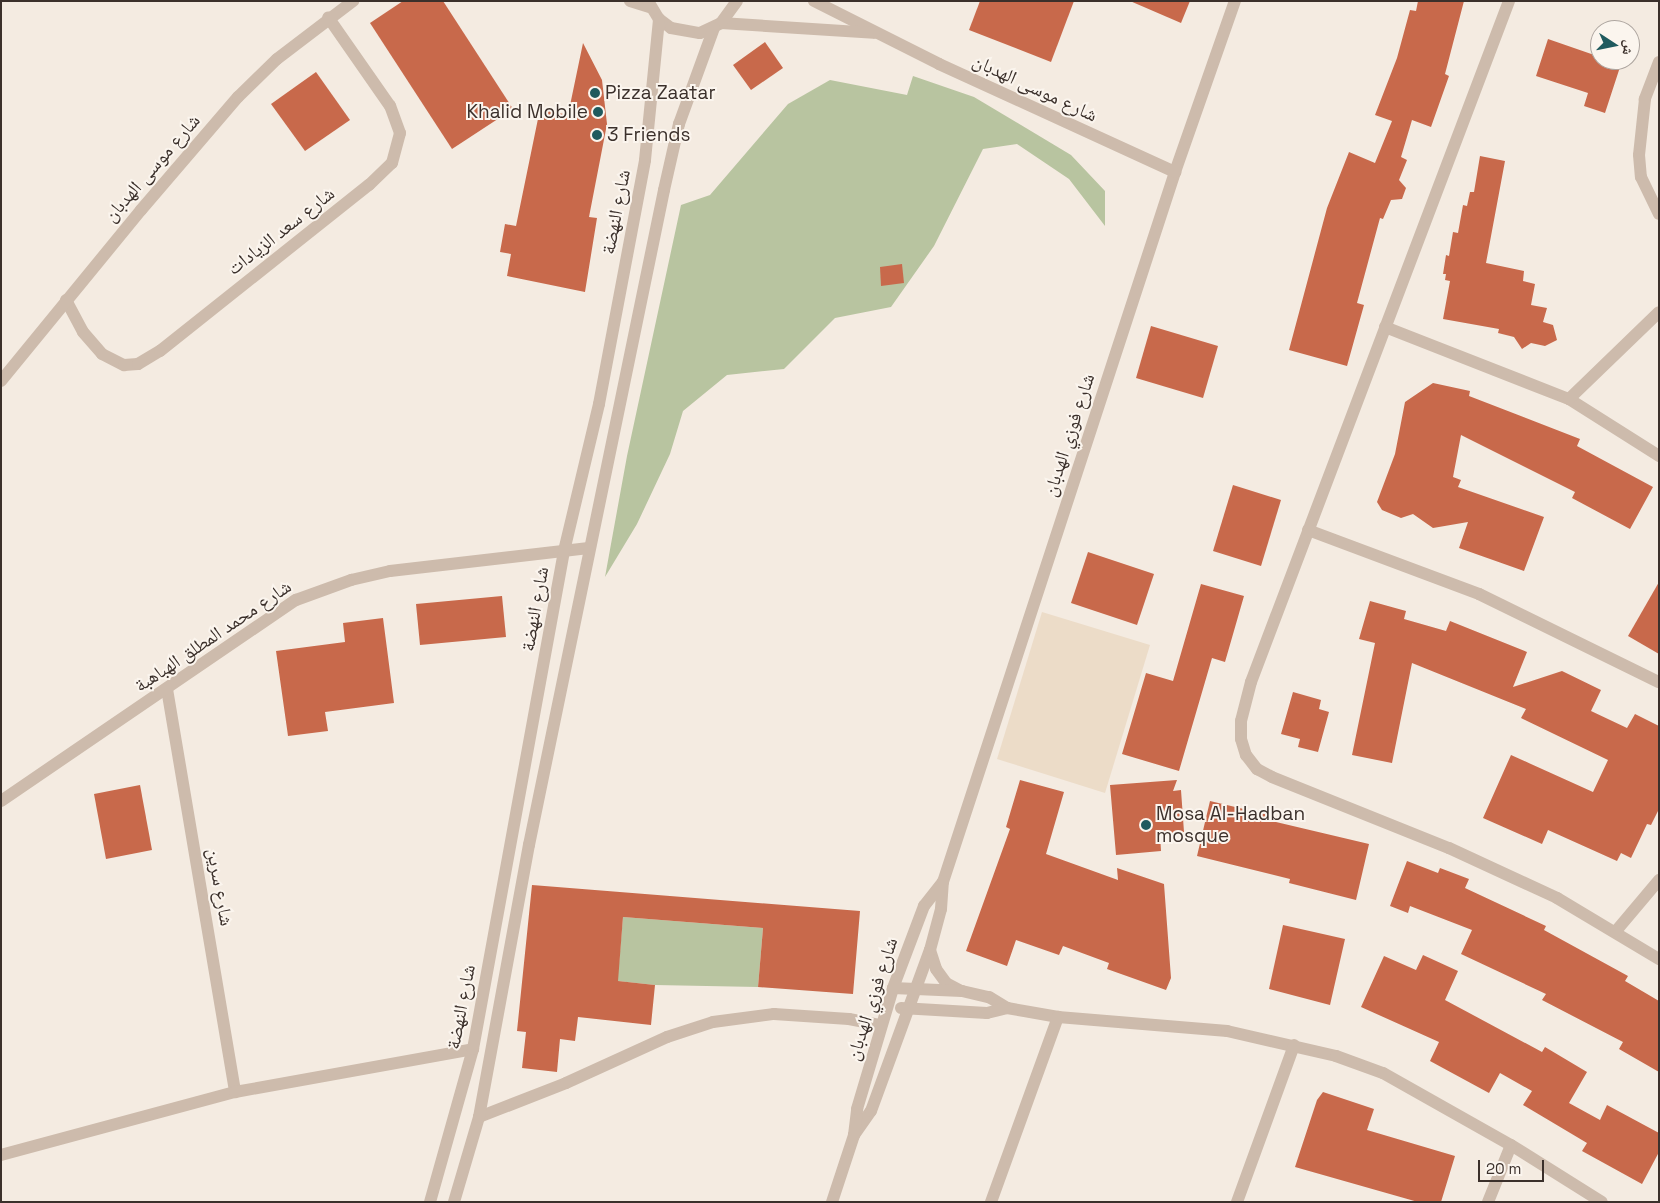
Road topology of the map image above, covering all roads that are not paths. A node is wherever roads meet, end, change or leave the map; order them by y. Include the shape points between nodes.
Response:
1 (353, 1) edge
2 (630, 1) edge
3 (737, 1) edge
4 (814, 1) edge
5 (1236, 1) edge
6 (1509, 1) edge
7 (649, 4) edge
8 (328, 17) junction
9 (659, 19) junction
10 (718, 26) junction
11 (880, 33) junction
12 (1659, 62) edge
13 (1176, 172) junction
14 (1659, 214) edge
15 (66, 300) junction
16 (1659, 312) edge
17 (1385, 327) junction
18 (1, 381) edge
19 (1569, 399) junction
20 (1659, 456) edge
21 (1308, 530) junction
22 (589, 548) junction
23 (564, 551) junction
24 (1659, 682) edge
25 (167, 689) junction
26 (1, 801) edge
27 (1659, 880) edge
28 (943, 882) junction
29 (1616, 931) junction
30 (930, 950) junction
31 (1659, 959) edge
32 (893, 988) junction
33 (915, 989) junction
34 (962, 991) junction
35 (887, 1007) junction
36 (907, 1008) junction
37 (1008, 1008) junction
38 (1058, 1017) junction
39 (880, 1025) junction
40 (1294, 1044) junction
41 (473, 1049) junction
42 (235, 1092) junction
43 (479, 1117) junction
44 (854, 1135) junction
45 (1511, 1145) junction
46 (1, 1155) edge
47 (430, 1202) edge
48 (454, 1202) edge
49 (832, 1202) edge
50 (991, 1202) edge
51 (1237, 1202) edge
52 (1488, 1202) edge
53 (1602, 1202) edge

1 - 8 street, شارع موسى الهدبان
2 - 7 street
3 - 10 street, شارع النهضة
4 - 11 street, شارع موسى الهدبان
5 - 13 street, شارع فوزي الهدبان
6 - 17 street
7 - 9 street
8 - 15 street, شارع موسى الهدبان via 238,97
8 - 15 street, شارع سعد الزيادات via 390,106 400,132 398,150 392,163 369,186 168,345 138,364 124,365 102,354 83,332
9 - 10 street, شارع موسى الهدبان via 685,32
9 - 23 street, شارع النهضة via 645,160 599,404
10 - 11 street, شارع موسى الهدبان
10 - 22 street, شارع النهضة via 679,124
11 - 13 street, شارع موسى الهدبان via 939,64
12 - 14 street via 1645,99 1639,155 1641,177
13 - 28 street, شارع فوزي الهدبان
15 - 18 street, شارع موسى الهدبان
16 - 19 street
17 - 19 street
17 - 21 street
19 - 20 street
21 - 24 street via 1479,594
21 - 29 street via 1251,682 1241,720 1241,739 1246,755 1257,769 1272,777 1450,848 1557,898
22 - 23 street, شارع محمد المطلق الهباهبة
22 - 43 street, شارع النهضة via 529,845
23 - 25 street, شارع محمد المطلق الهباهبة via 390,571 334,586 296,600
23 - 41 street, شارع النهضة
25 - 26 street, شارع محمد المطلق الهباهبة
25 - 42 street, شارع سرين
27 - 29 street
28 - 30 street, شارع فوزي الهدبان via 941,909
28 - 32 street, شارع فوزي الهدبان via 924,906
29 - 31 street
30 - 33 street, شارع فوزي الهدبان
30 - 34 street via 936,969 946,983
32 - 33 street
32 - 35 street, شارع فوزي الهدبان
33 - 34 street
33 - 36 street, شارع فوزي الهدبان
34 - 37 street via 989,997
35 - 36 street
35 - 39 street, شارع فوزي الهدبان
36 - 37 street via 987,1013
36 - 44 street, شارع فوزي الهدبان via 871,1111
37 - 38 street
38 - 40 street via 1227,1032
38 - 50 street
39 - 43 street via 849,1019 774,1014 714,1022 667,1037 566,1083
39 - 44 street, شارع فوزي الهدبان via 857,1110
40 - 45 street via 1383,1073
40 - 51 street
41 - 42 street
41 - 47 street, شارع النهضة
42 - 46 street
43 - 48 street, شارع النهضة
44 - 49 street, شارع فوزي الهدبان
45 - 52 street
45 - 53 street

